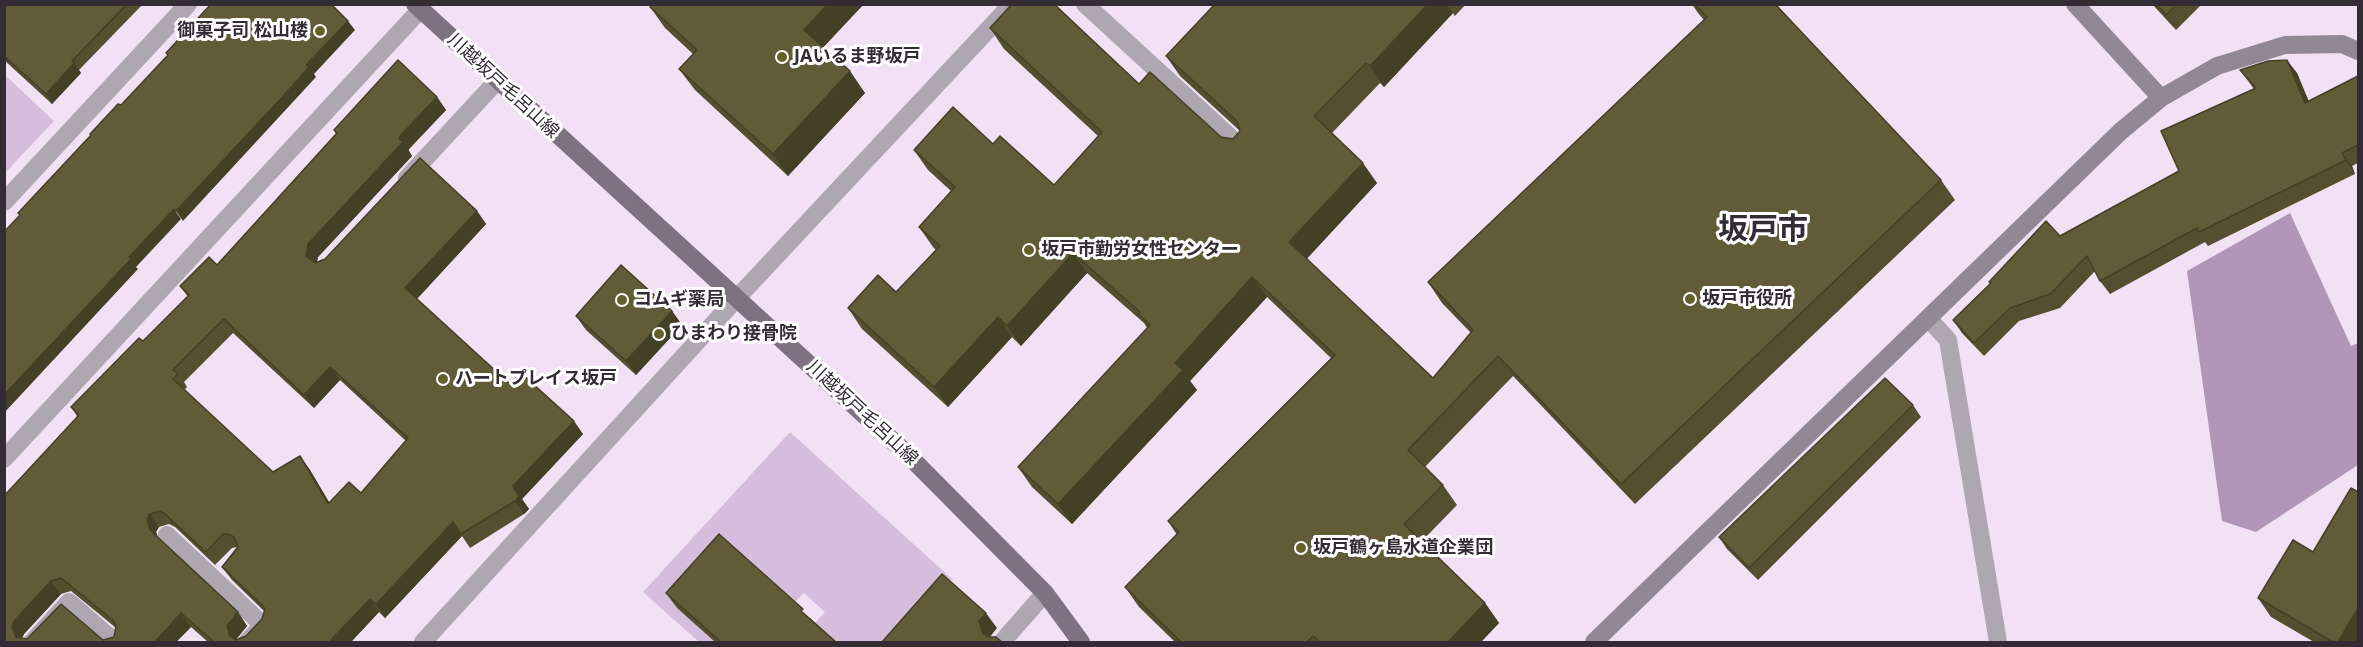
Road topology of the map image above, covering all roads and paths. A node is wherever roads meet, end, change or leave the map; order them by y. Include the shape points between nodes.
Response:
1 (188, 4) edge
2 (1012, 4) edge
3 (1084, 4) edge
4 (2075, 4) edge
5 (418, 7) edge
6 (2358, 51) edge
7 (497, 81) junction
8 (2161, 98) junction
9 (1243, 149) edge
10 (391, 195) edge
11 (4, 202) edge
12 (736, 299) junction
13 (1928, 318) junction
14 (4, 459) edge
15 (167, 535) edge
16 (229, 566) edge
17 (216, 581) junction
18 (1045, 593) junction
19 (32, 642) edge
20 (115, 642) edge
21 (247, 642) edge
22 (423, 642) edge
23 (1002, 642) edge
24 (1081, 642) edge
25 (1594, 642) edge
26 (1998, 642) edge

1 - 11 street
2 - 12 street
3 - 9 street
4 - 8 street
5 - 7 main road, 川越坂戸毛呂山線
5 - 14 street
6 - 8 street via 2342,44 2285,45 2217,66
7 - 10 street
7 - 12 main road, 川越坂戸毛呂山線
8 - 13 street via 2121,131
12 - 18 main road, 川越坂戸毛呂山線 via 906,453
12 - 22 street
13 - 25 street
13 - 26 street via 1948,340
15 - 17 street
16 - 17 street
17 - 21 street via 263,625
18 - 23 street
18 - 24 main road, 川越坂戸毛呂山線
19 - 20 street via 69,602

